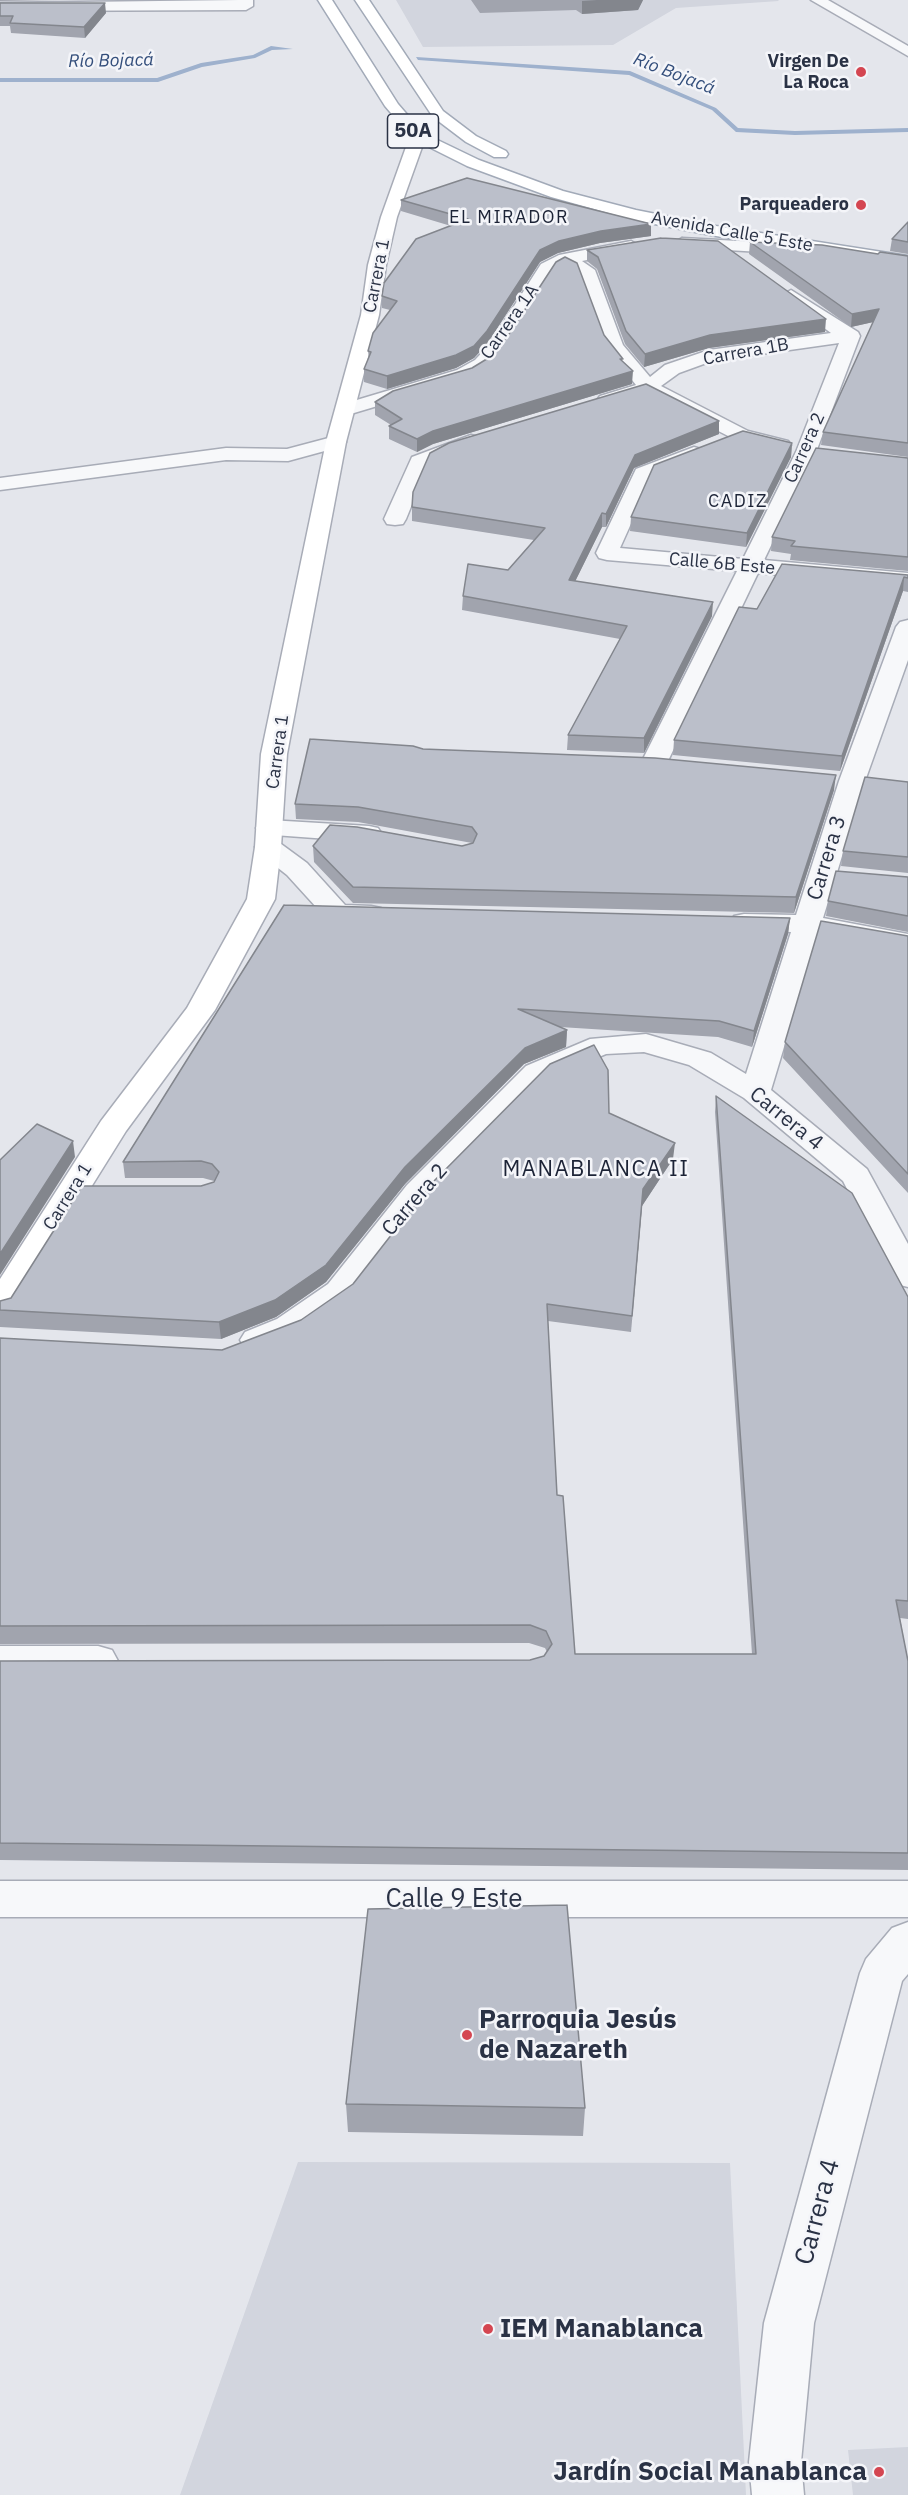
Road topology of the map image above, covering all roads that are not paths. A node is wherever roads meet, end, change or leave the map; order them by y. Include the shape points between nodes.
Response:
1 (325, 0) edge
2 (362, 0) edge
3 (818, 0) edge
4 (246, 3) edge
5 (81, 4) edge
6 (0, 7) edge
7 (908, 52) edge
8 (418, 136) junction
9 (724, 246) junction
10 (908, 249) edge
11 (838, 250) junction
12 (565, 259) junction
13 (908, 261) edge
14 (753, 267) edge
15 (771, 281) edge
16 (851, 336) junction
17 (648, 387) junction
18 (593, 404) edge
19 (347, 409) junction
20 (741, 435) junction
21 (484, 437) edge
22 (336, 442) junction
23 (806, 452) junction
24 (828, 454) edge
25 (0, 484) edge
26 (395, 519) dead end
27 (749, 567) junction
28 (908, 580) edge
29 (908, 627) edge
30 (654, 764) edge
31 (268, 837) junction
32 (398, 838) edge
33 (396, 914) edge
34 (713, 921) edge
35 (807, 924) junction
36 (908, 942) edge
37 (604, 1044) joint
38 (755, 1092) junction
39 (108, 1190) edge
40 (72, 1191) junction
41 (908, 1276) edge
42 (0, 1306) edge
43 (224, 1353) edge
44 (0, 1661) edge
45 (139, 1661) edge
46 (0, 1899) edge
47 (908, 1899) edge
48 (908, 1941) edge
49 (778, 2495) edge

1 - 8 main road, 50A via 392,106
2 - 10 main road, Avenida Calle 5 Este / 50A via 438,114 471,139 515,162 590,190 709,219
3 - 7 street
4 - 5 street
5 - 6 street
8 - 11 main road, Avenida Calle 5 Este / 50A via 473,163 557,194 634,215
8 - 19 main road, Carrera 1 via 389,217
9 - 11 street
9 - 12 street via 659,243
9 - 14 street
11 - 13 main road, Avenida Calle 5 Este / 50A
12 - 17 street via 586,270 614,346
12 - 19 street, Carrera 1A via 547,268 482,364 464,374
15 - 16 street
16 - 17 street, Carrera 1B via 709,356 672,369
16 - 23 street, Carrera 2
17 - 18 street, Carrera 1B
17 - 20 street
19 - 22 main road, Carrera 1
20 - 23 street
20 - 27 street, Calle 6B Este via 643,473 608,553
21 - 26 street via 419,460
22 - 25 street via 288,455 226,454
22 - 31 main road, Carrera 1 via 274,754
23 - 24 street
23 - 27 street, Carrera 2
27 - 28 street, Calle 6B Este
27 - 30 street, Carrera 2
29 - 35 street, Carrera 3 via 851,781 833,876
31 - 32 street via 358,832
31 - 33 street via 337,913
31 - 40 main road, Carrera 1 via 261,899 200,1010 112,1128
34 - 35 street
35 - 36 street
35 - 38 street, Carrera 3
37 - 38 street, Carrera 4 via 646,1043 700,1059
37 - 43 street, Carrera 2 via 537,1072 418,1192 340,1292 288,1327
38 - 41 street, Carrera 4 via 856,1176
39 - 40 street
40 - 42 main road, Carrera 1
44 - 45 street
46 - 47 street, Calle 9 Este
48 - 49 street, Carrera 4 via 882,1973 789,2323 775,2462

